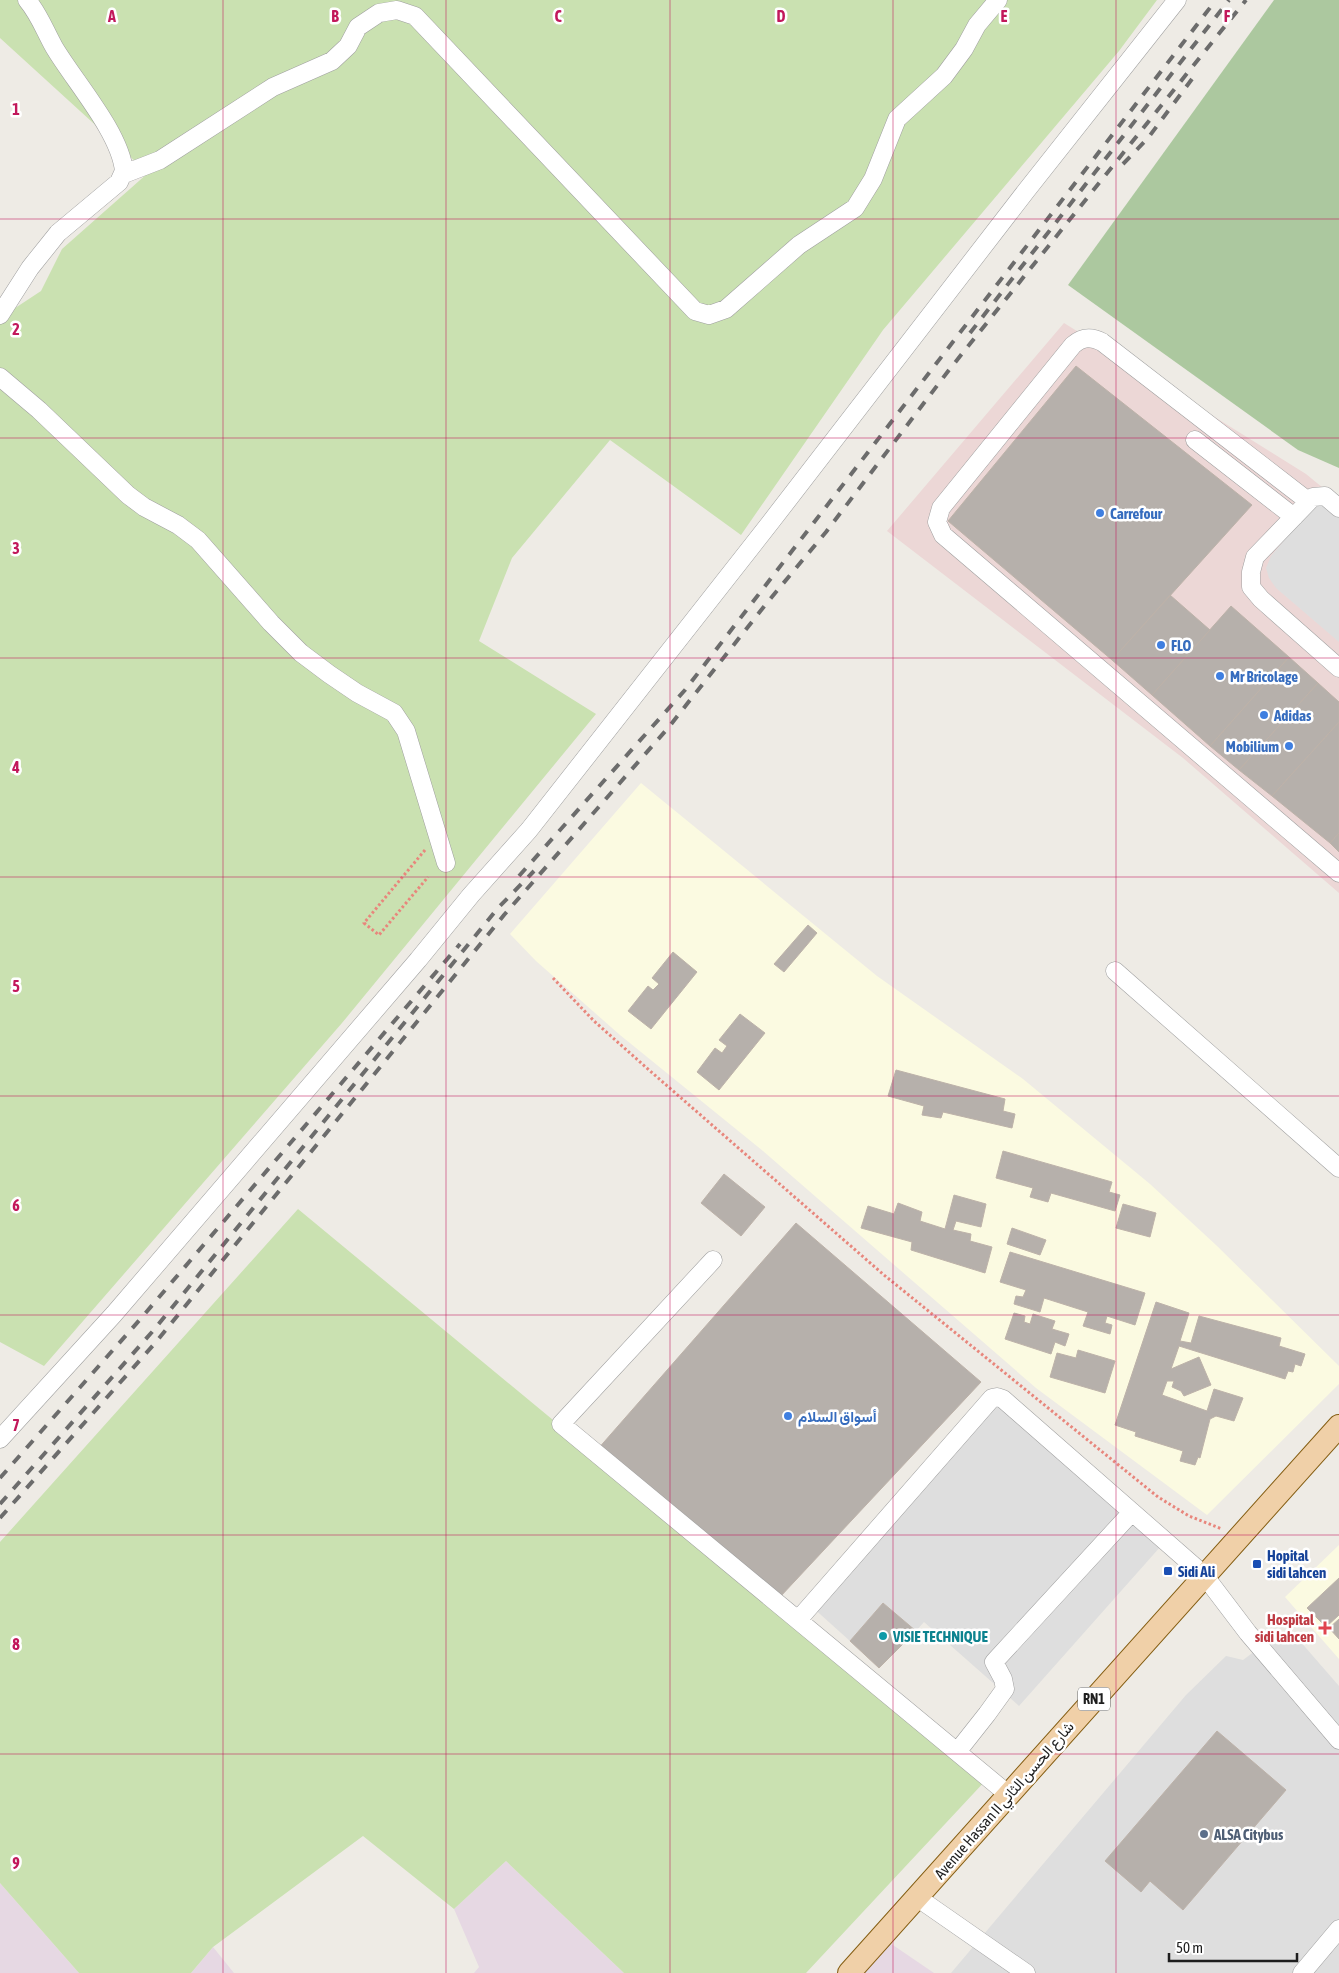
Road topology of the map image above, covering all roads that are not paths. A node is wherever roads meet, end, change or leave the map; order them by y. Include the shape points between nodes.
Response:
1 (26, 0) edge
2 (998, 0) edge
3 (1177, 0) edge
4 (124, 174) junction
5 (0, 315) edge
6 (0, 377) edge
7 (1195, 440) dead end
8 (1308, 501) junction
9 (1339, 508) edge
10 (1294, 517) junction
11 (1339, 668) edge
12 (446, 863) dead end
13 (1339, 873) edge
14 (1114, 971) dead end
15 (1339, 1168) edge
16 (712, 1260) dead end
17 (1339, 1426) edge
18 (0, 1439) edge
19 (1132, 1512) junction
20 (1204, 1575) junction
21 (798, 1620) junction
22 (1339, 1740) edge
23 (957, 1752) junction
24 (1009, 1795) junction
25 (918, 1898) junction
26 (1339, 1929) edge
27 (849, 1973) edge
28 (1026, 1973) edge
29 (1302, 1973) edge

1 - 4 street via 105,125 118,149
2 - 4 street via 977,25 944,76 897,119 873,179 855,208 799,245 726,309 709,315 695,311 415,16 397,10 379,13 358,28 348,46 332,61 273,87 160,160
3 - 18 street via 529,830 114,1314
4 - 5 street via 119,182 58,233 30,268
6 - 12 street via 128,494 198,540 271,624 301,653 357,693 394,713 406,731
7 - 10 street
8 - 9 street via 1324,496
8 - 10 street
8 - 13 street via 1102,342 1090,337 1073,345 940,508 936,522 943,535
10 - 11 street via 1256,557 1251,587
14 - 15 street
16 - 21 street via 561,1424
17 - 20 main road, Avenue Hassan II شارع الحسن الثاني / RN1
19 - 20 street
19 - 21 street via 1002,1399 992,1398
19 - 23 street via 994,1662 1005,1689
20 - 22 street via 1248,1633
20 - 24 main road, Avenue Hassan II شارع الحسن الثاني / RN1
21 - 23 street
23 - 24 street
24 - 25 main road, Avenue Hassan II شارع الحسن الثاني / RN1
25 - 27 main road, Avenue Hassan II شارع الحسن الثاني / RN1
25 - 28 street
26 - 29 street

